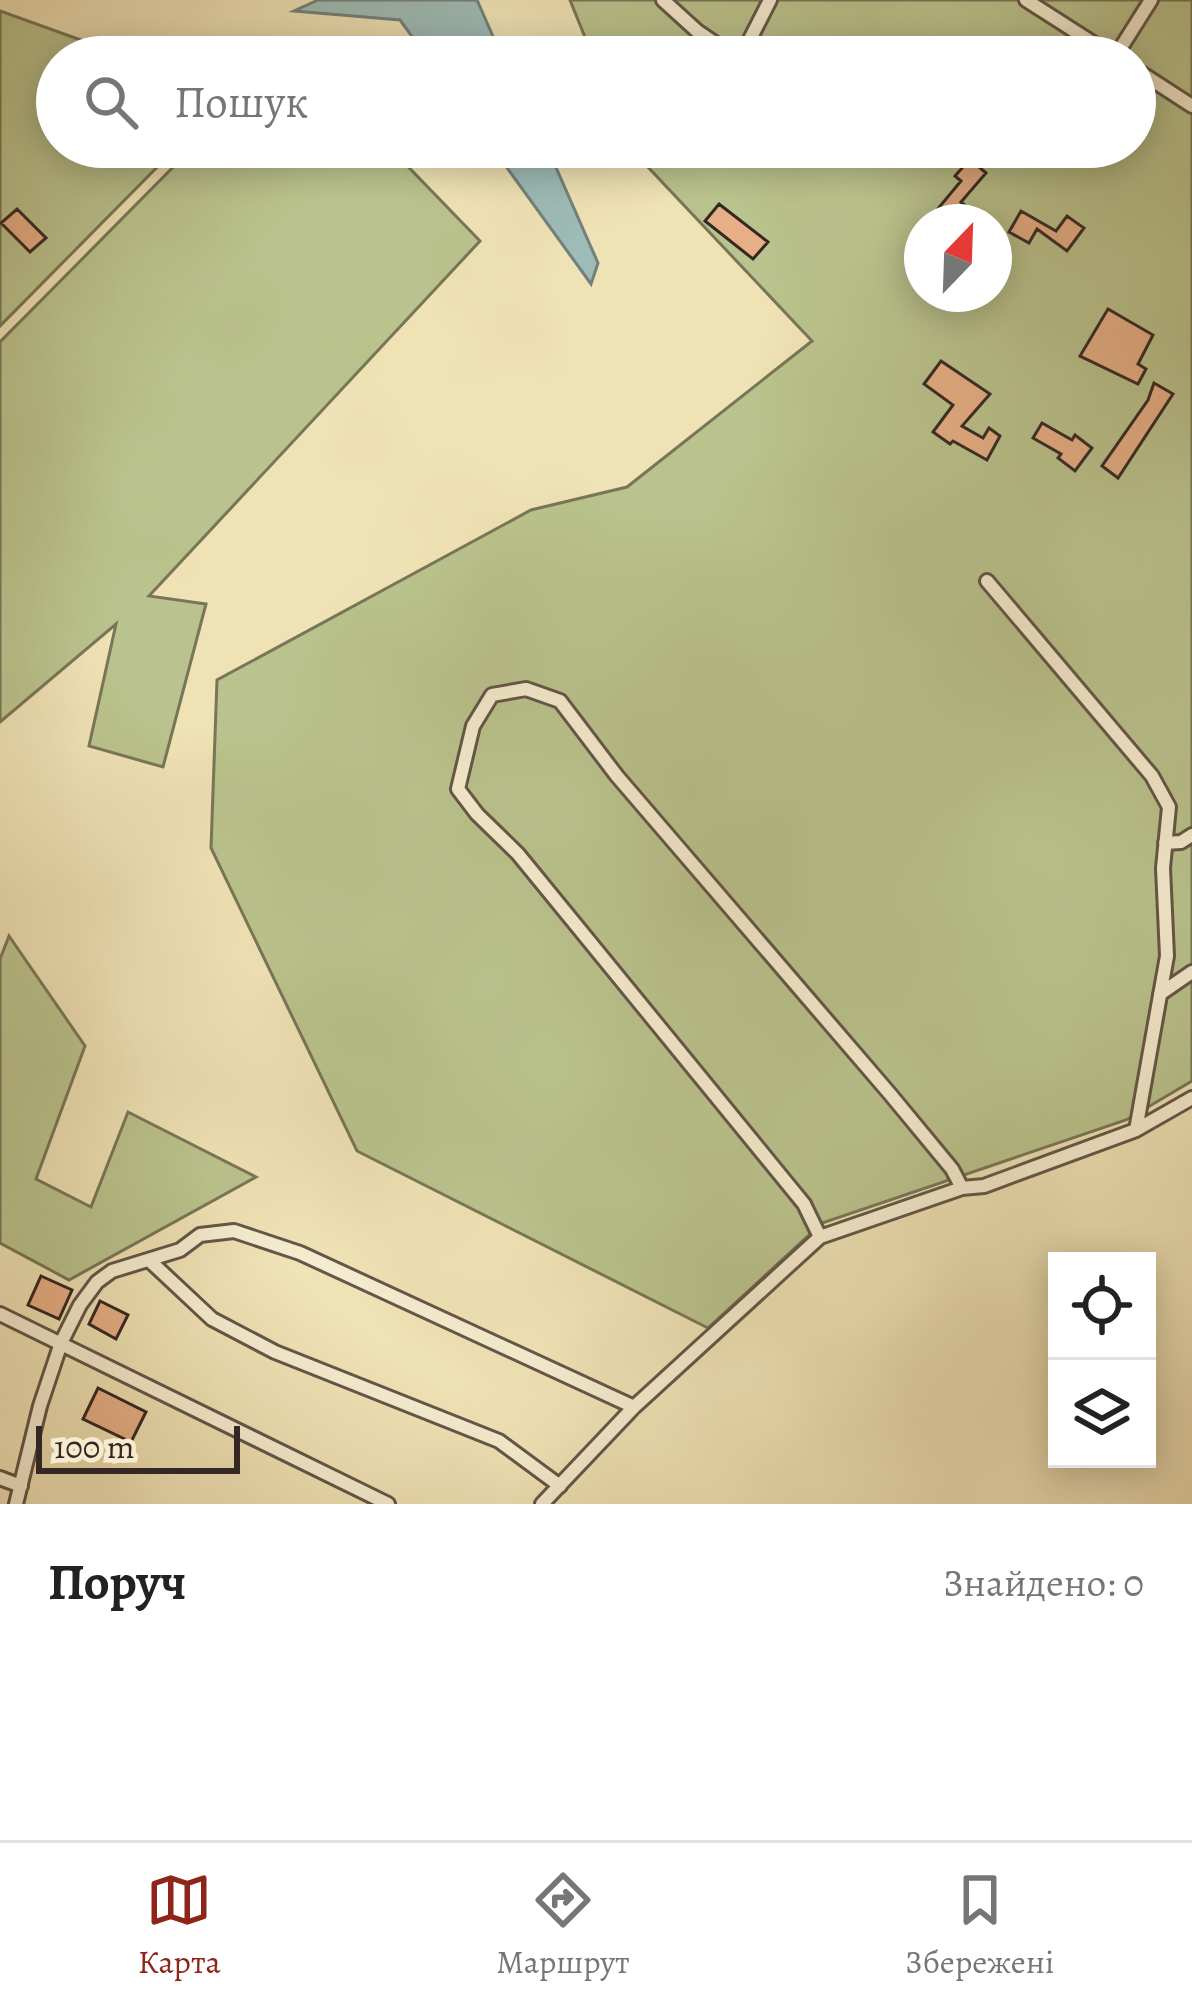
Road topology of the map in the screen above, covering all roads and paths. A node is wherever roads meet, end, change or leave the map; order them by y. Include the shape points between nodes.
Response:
1 (663, 0) edge
2 (770, 0) edge
3 (1026, 0) edge
4 (1150, 0) edge
5 (710, 36) edge
6 (750, 36) edge
7 (1082, 36) edge
8 (1128, 36) edge
9 (1156, 83) edge
10 (1192, 106) edge
11 (987, 580) dead end
12 (1192, 835) edge
13 (1165, 843) junction
14 (1192, 972) edge
15 (1160, 994) junction
16 (1192, 1098) edge
17 (1136, 1130) junction
18 (962, 1188) junction
19 (820, 1237) junction
20 (150, 1261) junction
21 (0, 1314) edge
22 (62, 1342) junction
23 (634, 1407) junction
24 (0, 1478) edge
25 (21, 1486) junction
26 (560, 1486) junction
27 (16, 1504) edge
28 (388, 1504) edge
29 (542, 1504) edge

1 - 5 street
2 - 6 street
3 - 7 street
4 - 8 street
9 - 10 street
11 - 13 street via 1152,776 1168,806
12 - 13 street
13 - 15 street
14 - 15 street
15 - 17 street
16 - 17 street
17 - 18 street
18 - 19 street
18 - 19 street via 560,701 526,689 492,694 473,726 458,789 805,1204
19 - 23 street
20 - 22 street via 98,1282
20 - 23 street via 200,1235 234,1231 300,1253
20 - 26 street via 212,1319 500,1441
21 - 22 street
22 - 25 street
22 - 28 street
23 - 26 street
24 - 25 street
25 - 27 street
26 - 29 street

